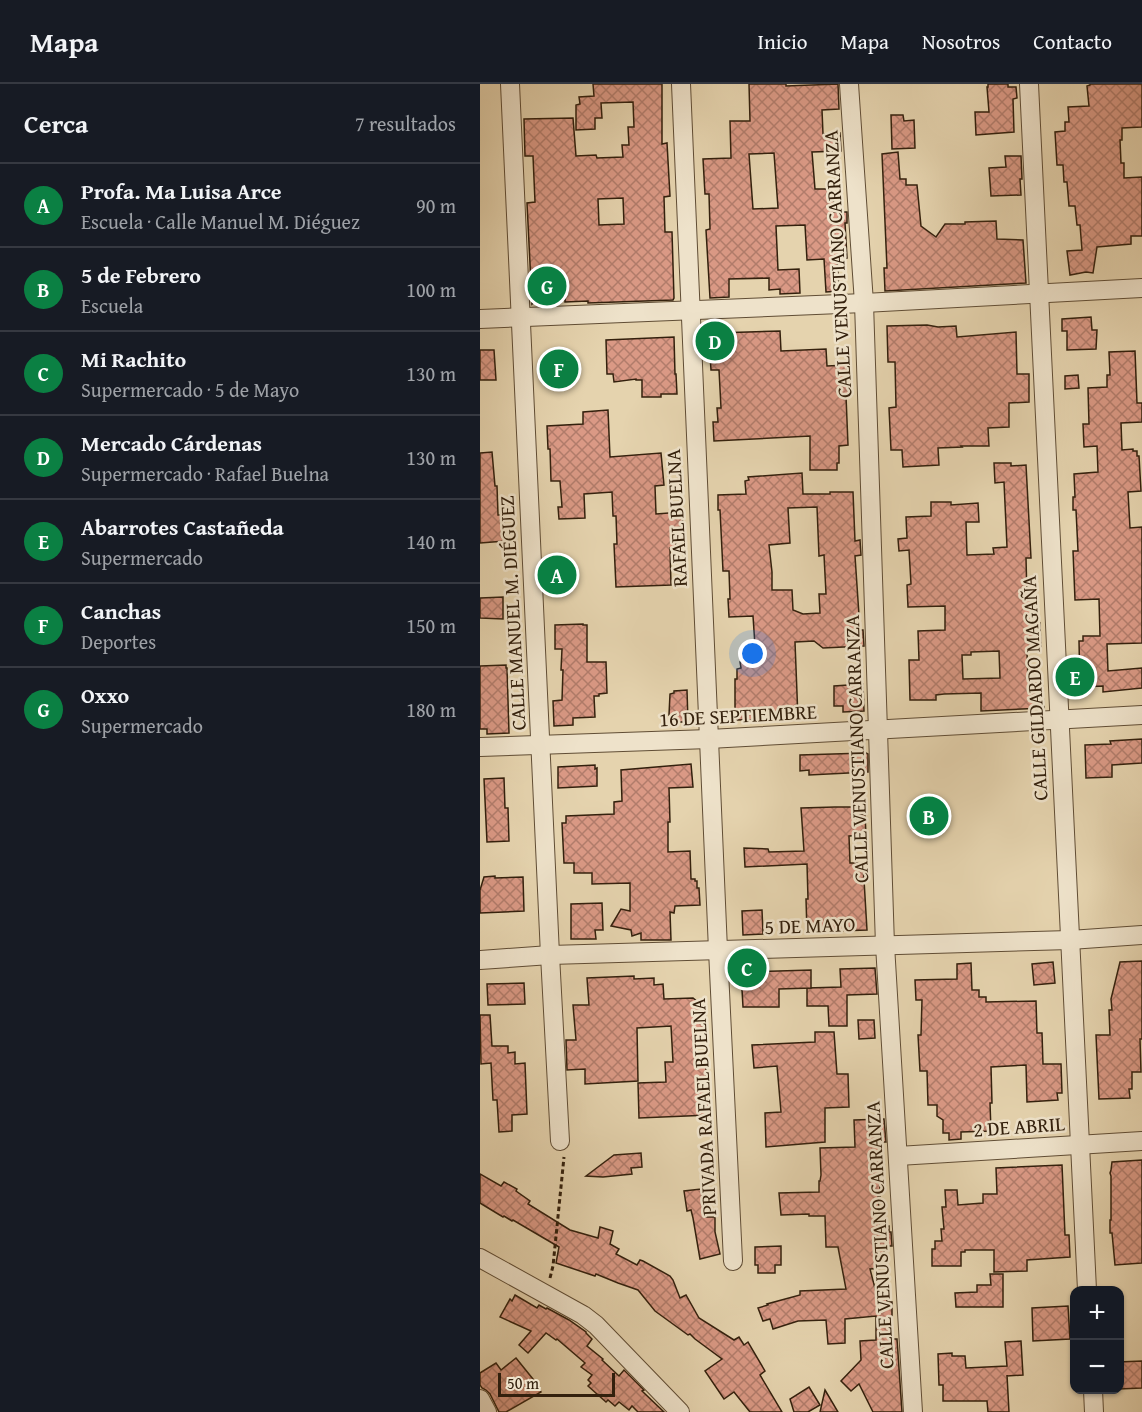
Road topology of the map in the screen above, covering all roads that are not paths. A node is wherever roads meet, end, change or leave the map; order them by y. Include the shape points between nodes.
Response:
1 (510, 84) edge
2 (681, 84) edge
3 (849, 84) edge
4 (1029, 84) edge
5 (1142, 288) edge
6 (1038, 293) junction
7 (864, 303) junction
8 (690, 311) junction
9 (521, 317) junction
10 (480, 319) edge
11 (1142, 715) edge
12 (1057, 719) junction
13 (878, 730) junction
14 (709, 739) junction
15 (540, 745) junction
16 (480, 747) edge
17 (1142, 935) edge
18 (1070, 940) junction
19 (885, 945) junction
20 (718, 950) junction
21 (550, 955) junction
22 (480, 960) edge
23 (560, 1141) dead end
24 (1142, 1142) edge
25 (1080, 1144) junction
26 (898, 1156) junction
27 (480, 1258) edge
28 (733, 1261) dead end
29 (1087, 1286) edge
30 (1093, 1394) edge
31 (480, 1399) edge
32 (487, 1412) edge
33 (680, 1412) edge
34 (913, 1412) edge
35 (1094, 1412) edge

1 - 9 street, CALLE MANUEL M. DIÉGUEZ
2 - 8 street, RAFAEL BUELNA
3 - 7 street, CALLE VENUSTIANO CARRANZA
4 - 6 street, CALLE GILDARDO MAGAÑA
5 - 6 street
6 - 7 street
6 - 12 street, CALLE GILDARDO MAGAÑA
7 - 8 street
7 - 13 street, CALLE VENUSTIANO CARRANZA
8 - 9 street
8 - 14 street, RAFAEL BUELNA
9 - 10 street
9 - 15 street, CALLE MANUEL M. DIÉGUEZ
11 - 12 street, 16 DE SEPTIEMBRE
12 - 13 street, 16 DE SEPTIEMBRE
12 - 18 street, CALLE GILDARDO MAGAÑA
13 - 14 street, 16 DE SEPTIEMBRE
13 - 19 street, CALLE VENUSTIANO CARRANZA
14 - 15 street, 16 DE SEPTIEMBRE
14 - 20 street, RAFAEL BUELNA
15 - 16 street, 16 DE SEPTIEMBRE
15 - 21 street, CALLE MANUEL M. DIÉGUEZ
17 - 18 street, 5 DE MAYO
18 - 19 street, 5 DE MAYO
18 - 25 street, CALLE GILDARDO MAGAÑA
19 - 20 street, 5 DE MAYO
19 - 26 street, CALLE VENUSTIANO CARRANZA
20 - 21 street, 5 DE MAYO
20 - 28 street, PRIVADA RAFAEL BUELNA
21 - 22 street, 5 DE MAYO
21 - 23 street, CALLE MANUEL M. DIÉGUEZ
24 - 25 street, 2 DE ABRIL
25 - 26 street, 2 DE ABRIL
25 - 29 street, CALLE GILDARDO MAGAÑA
26 - 34 street, CALLE VENUSTIANO CARRANZA
27 - 33 street via 596,1324
30 - 35 street
31 - 32 street

